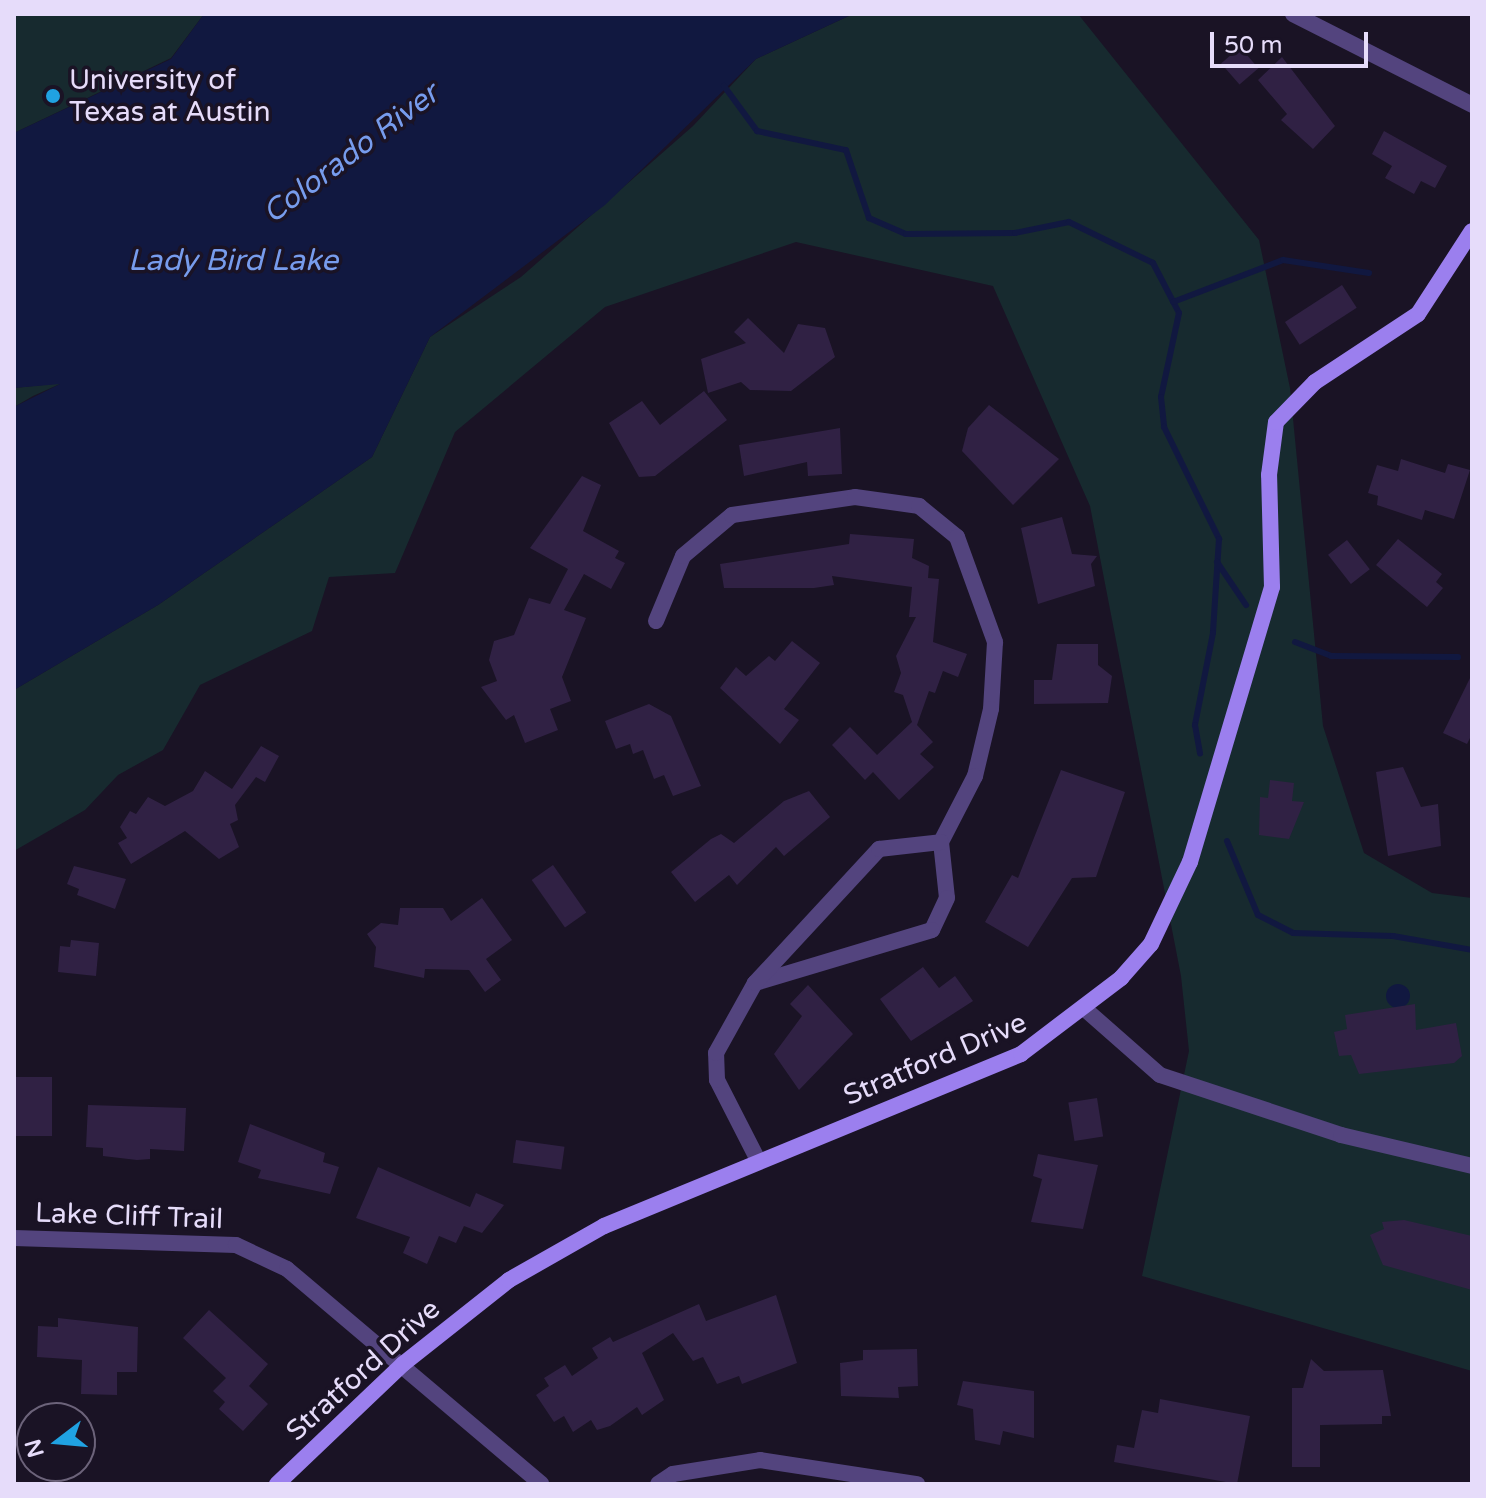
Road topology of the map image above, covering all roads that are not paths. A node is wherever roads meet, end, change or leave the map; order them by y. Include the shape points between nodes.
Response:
1 (1293, 14) edge
2 (1472, 105) edge
3 (1472, 231) edge
4 (656, 621) dead end
5 (941, 842) junction
6 (755, 983) junction
7 (1086, 1010) junction
8 (758, 1160) junction
9 (1472, 1166) edge
10 (14, 1238) edge
11 (403, 1364) junction
12 (277, 1484) edge
13 (541, 1484) edge
14 (658, 1484) edge
15 (917, 1484) edge

1 - 2 street
3 - 7 street, Stratford Drive via 1418,314 1315,382 1276,422 1269,475 1272,587 1190,862 1151,944
4 - 5 street via 683,556 732,515 855,497 919,506 957,537 995,642 991,709 975,776
5 - 6 street via 879,849
5 - 6 street via 947,898 932,930
6 - 8 street via 716,1053 717,1080
7 - 8 street, Stratford Drive via 985,1071
7 - 9 street via 1160,1075 1341,1135
8 - 11 street, Stratford Drive via 542,1261
10 - 11 street, Lake Cliff Trail via 236,1245 287,1269
11 - 12 street, Stratford Drive
11 - 13 street, Lake Cliff Trail
14 - 15 street via 673,1474 760,1460

